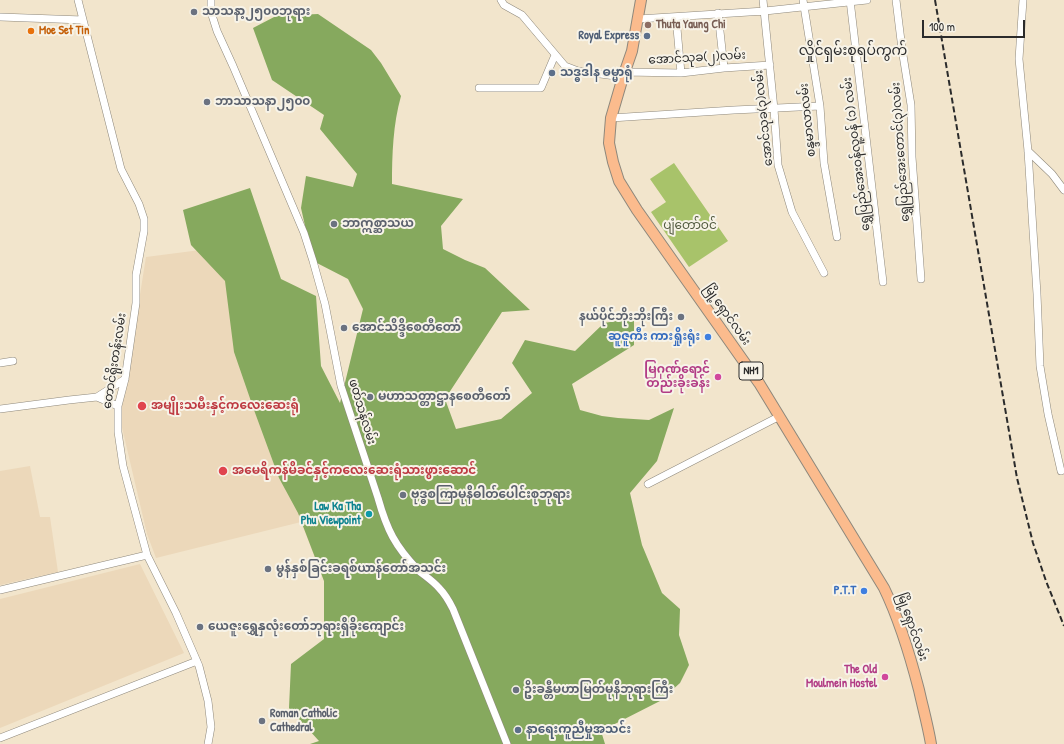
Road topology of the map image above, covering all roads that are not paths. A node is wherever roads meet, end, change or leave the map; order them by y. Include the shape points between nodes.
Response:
1 (78, 0) edge
2 (211, 0) edge
3 (501, 0) edge
4 (641, 0) edge
5 (763, 0) edge
6 (867, 0) edge
7 (896, 0) edge
8 (1023, 0) edge
9 (850, 1) edge
10 (804, 3) edge
11 (765, 11) junction
12 (718, 14) junction
13 (0, 17) edge
14 (676, 17) junction
15 (638, 19) junction
16 (83, 20) junction
17 (555, 55) junction
18 (770, 65) junction
19 (724, 68) junction
20 (681, 73) junction
21 (624, 74) junction
22 (479, 88) dead end
23 (820, 106) junction
24 (774, 109) junction
25 (611, 118) junction
26 (1028, 151) junction
27 (1064, 190) edge
28 (837, 237) dead end
29 (824, 273) dead end
30 (921, 279) dead end
31 (883, 282) dead end
32 (14, 361) dead end
33 (0, 363) edge
34 (125, 379) junction
35 (97, 398) junction
36 (118, 406) junction
37 (0, 409) edge
38 (780, 416) junction
39 (1061, 462) edge
40 (1061, 471) dead end
41 (648, 484) dead end
42 (147, 555) junction
43 (0, 590) edge
44 (196, 660) junction
45 (0, 738) edge
46 (208, 744) edge
47 (507, 744) edge
48 (931, 744) edge

1 - 16 street, တောင်ရိုးတန်းလမ်း
2 - 47 street, ဖတ်သန်လမ်း via 211,12 217,31 304,233 325,304 341,386 388,530 406,557 447,597
3 - 17 street, အောင်သုခ(၂)လမ်း via 504,5 522,15
4 - 15 highway, မြို့ရှောင်လမ်း / NH1
5 - 11 street, အောင်သုခ(၃)လမ်း
6 - 9 street
7 - 30 street, ရွှေပြည်အေးတောင်(၃)လမ်း via 911,105
8 - 26 street via 1019,59
9 - 10 street
9 - 31 street, ရွှေပြည်အေးဝန်လူ့ဝန် (၁) လမ်း
10 - 11 street
10 - 23 street, စန္ဒမာလာလမ်း
11 - 12 street
11 - 18 street, အောင်သုခ(၃)လမ်း
12 - 14 street
12 - 19 street
13 - 16 street
14 - 15 street
14 - 20 street
15 - 21 highway, မြို့ရှောင်လမ်း / NH1 via 632,52
16 - 34 street, တောင်ရိုးတန်းလမ်း via 121,169 144,219
17 - 21 street, အောင်သုခ(၂)လမ်း via 565,66 578,71
17 - 22 street via 541,88
18 - 19 street, အောင်သုခ(၂)လမ်း
18 - 24 street, အောင်သုခ(၃)လမ်း
19 - 20 street, အောင်သုခ(၂)လမ်း
20 - 21 street, အောင်သုခ(၂)လမ်း
21 - 25 highway, မြို့ရှောင်လမ်း / NH1
23 - 24 street
23 - 28 street, စန္ဒမာလာလမ်း via 824,163
24 - 25 street
24 - 29 street, အောင်သုခ(၃)လမ်း via 778,165 792,212
25 - 38 highway, မြို့ရှောင်လမ်း / NH1 via 610,152 620,181 637,210
26 - 27 street via 1052,174
26 - 39 street via 1038,294 1040,366 1048,414
32 - 33 street
34 - 35 street
34 - 36 street, တောင်ရိုးတန်းလမ်း
35 - 36 street
35 - 37 street
36 - 42 street, တောင်ရိုးတန်းလမ်း via 118,432 123,466
38 - 41 street
38 - 48 highway, မြို့ရှောင်လမ်း / NH1 via 893,606 905,640
39 - 40 street
42 - 43 street
42 - 44 street, တောင်ရိုးတန်းလမ်း
44 - 45 street
44 - 46 street, တောင်ရိုးတန်းလမ်း via 208,701 211,727

